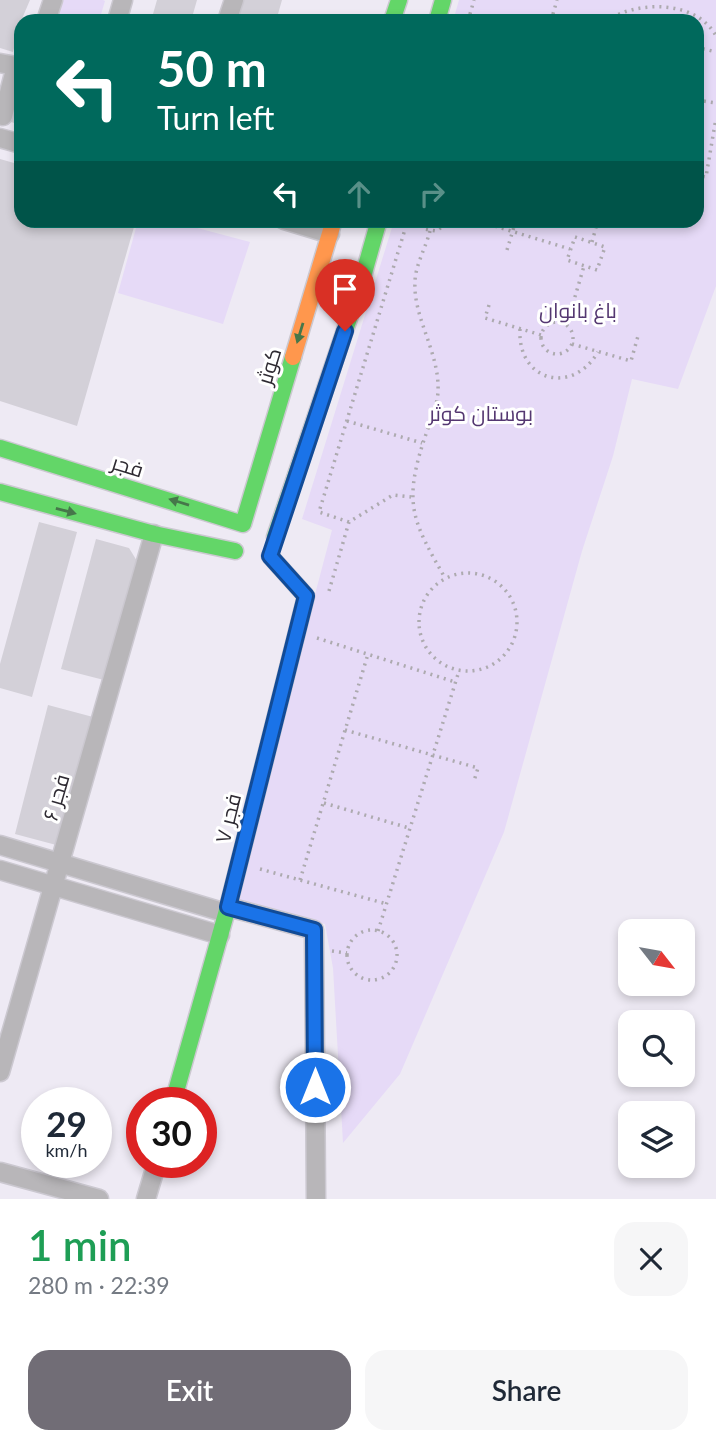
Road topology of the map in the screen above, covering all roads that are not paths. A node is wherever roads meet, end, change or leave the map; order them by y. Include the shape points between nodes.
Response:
1 (12, 64) edge
2 (3, 116) dead end
3 (332, 228) edge
4 (377, 228) edge
5 (0, 448) edge
6 (0, 492) edge
7 (211, 512) junction
8 (260, 526) junction
9 (154, 534) junction
10 (201, 545) junction
11 (252, 557) junction
12 (0, 845) edge
13 (60, 863) junction
14 (0, 870) edge
15 (54, 886) junction
16 (227, 910) junction
17 (220, 935) junction
18 (0, 1072) edge
19 (177, 1087) edge
20 (0, 1172) edge
21 (152, 1178) edge
22 (99, 1199) edge
23 (146, 1199) edge
24 (316, 1199) edge

1 - 2 street
3 -> 8 street, کوثر
4 - 8 street via 362,280
7 -> 5 street, فجر
6 -> 9 street
7 - 8 street, فجر
7 - 10 street via 220,526 216,538
8 - 11 street
8 - 11 street via 234,539
9 - 10 street
9 - 13 street, فجر ۶
10 - 11 street
11 - 16 street, فجر ۷ via 306,596
12 - 13 street
13 - 15 street, فجر ۶
13 - 16 street
14 - 15 street
15 - 17 street
15 - 18 street, فجر ۶
16 - 17 street, فجر ۷
16 - 24 street via 314,930
17 - 19 street, فجر ۷
20 - 22 street
21 - 23 street

